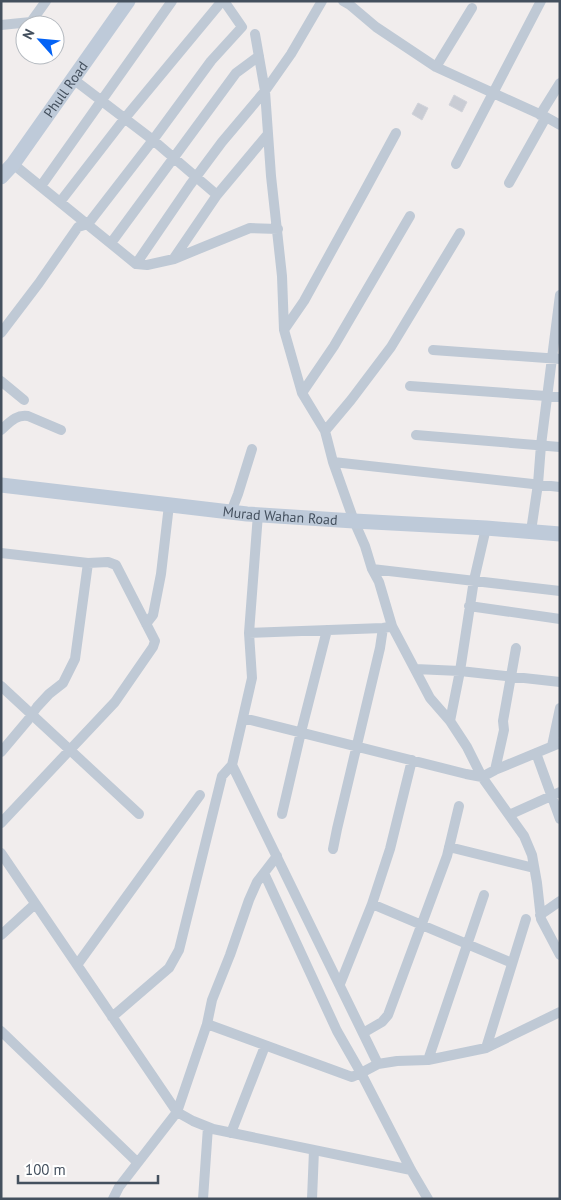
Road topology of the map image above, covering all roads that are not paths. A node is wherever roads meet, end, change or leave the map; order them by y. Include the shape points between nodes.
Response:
1 (46, 1) edge
2 (128, 1) edge
3 (172, 1) edge
4 (223, 1) edge
5 (322, 1) edge
6 (343, 1) edge
7 (541, 1) edge
8 (472, 8) dead end
9 (1, 25) edge
10 (255, 34) dead end
11 (259, 56) junction
12 (436, 67) junction
13 (73, 79) junction
14 (560, 83) edge
15 (265, 91) junction
16 (493, 93) junction
17 (101, 101) junction
18 (543, 116) junction
19 (125, 118) junction
20 (560, 125) edge
21 (396, 132) dead end
22 (268, 134) junction
23 (153, 140) junction
24 (174, 158) junction
25 (13, 164) junction
26 (456, 164) dead end
27 (1, 177) edge
28 (196, 177) junction
29 (509, 183) dead end
30 (41, 186) junction
31 (217, 195) junction
32 (60, 202) junction
33 (410, 216) dead end
34 (88, 224) junction
35 (278, 229) junction
36 (460, 233) dead end
37 (111, 244) junction
38 (174, 259) junction
39 (136, 264) junction
40 (560, 295) edge
41 (284, 330) junction
42 (1, 333) edge
43 (433, 350) dead end
44 (556, 359) edge
45 (1, 381) edge
46 (410, 386) dead end
47 (302, 393) junction
48 (547, 396) junction
49 (560, 398) edge
50 (24, 400) dead end
51 (1, 430) edge
52 (61, 430) dead end
53 (325, 431) junction
54 (416, 435) dead end
55 (541, 445) junction
56 (560, 447) edge
57 (252, 449) dead end
58 (333, 462) junction
59 (538, 484) junction
60 (1, 485) edge
61 (560, 487) edge
62 (169, 505) junction
63 (231, 512) junction
64 (258, 514) junction
65 (354, 521) junction
66 (486, 528) junction
67 (531, 531) junction
68 (560, 534) edge
69 (1, 553) edge
70 (88, 564) junction
71 (372, 569) junction
72 (474, 580) junction
73 (560, 591) edge
74 (469, 606) junction
75 (560, 619) edge
76 (146, 624) junction
77 (388, 627) junction
78 (327, 630) junction
79 (249, 633) junction
80 (516, 648) dead end
81 (415, 669) junction
82 (460, 671) junction
83 (511, 676) junction
84 (560, 682) edge
85 (1, 686) edge
86 (560, 708) edge
87 (32, 714) junction
88 (243, 718) junction
89 (450, 722) junction
90 (301, 732) junction
91 (556, 744) edge
92 (357, 746) junction
93 (69, 749) junction
94 (1, 752) edge
95 (536, 753) junction
96 (412, 760) junction
97 (232, 765) junction
98 (495, 770) junction
99 (482, 777) junction
100 (556, 794) edge
101 (200, 795) dead end
102 (459, 806) dead end
103 (139, 814) dead end
104 (282, 814) dead end
105 (509, 815) junction
106 (560, 819) edge
107 (1, 823) edge
108 (449, 847) junction
109 (333, 849) dead end
110 (2, 854) edge
111 (277, 856) junction
112 (534, 868) junction
113 (264, 873) junction
114 (484, 895) dead end
115 (560, 901) edge
116 (36, 904) junction
117 (372, 904) junction
118 (540, 915) junction
119 (526, 919) dead end
120 (422, 926) junction
121 (1, 935) edge
122 (466, 944) junction
123 (559, 952) edge
124 (512, 963) junction
125 (77, 965) junction
126 (340, 984) junction
127 (560, 1012) edge
128 (112, 1017) junction
129 (207, 1024) junction
130 (1, 1030) edge
131 (363, 1033) junction
132 (265, 1046) junction
133 (486, 1048) junction
134 (428, 1060) junction
135 (378, 1064) junction
136 (361, 1073) junction
137 (176, 1112) junction
138 (208, 1127) junction
139 (231, 1133) junction
140 (314, 1150) junction
141 (138, 1162) junction
142 (411, 1170) junction
143 (113, 1199) edge
144 (204, 1199) edge
145 (312, 1199) edge
146 (428, 1199) edge

1 - 9 street via 31,22
2 - 13 street, Phull Road
3 - 17 street
4 - 19 street
4 - 23 street via 242,27 211,61
5 - 15 street
6 - 12 street
7 - 16 street
8 - 12 street
10 - 11 street
11 - 15 street
11 - 24 street via 236,73
12 - 16 street
13 - 17 street
13 - 25 street, Phull Road
14 - 18 street
15 - 22 street
15 - 28 street
16 - 18 street
16 - 26 street
17 - 19 street
17 - 30 street
18 - 20 street
18 - 29 street
19 - 23 street
19 - 32 street
21 - 41 street via 304,301
22 - 31 street
22 - 35 street
23 - 24 street
23 - 34 street
24 - 28 street
24 - 37 street
25 - 27 street, Phull Road
25 - 30 street
28 - 31 street
28 - 39 street
30 - 32 street
31 - 38 street
32 - 34 street
33 - 47 street via 334,346
34 - 37 street
34 - 42 street via 78,227
35 - 38 street via 250,228
35 - 41 street
36 - 53 street via 391,347
37 - 39 street
38 - 39 street
40 - 44 street
41 - 47 street
43 - 44 street
44 - 48 street
45 - 50 street
46 - 48 street
47 - 53 street
48 - 49 street
48 - 55 street
51 - 52 street via 22,415
53 - 58 street
54 - 55 street
55 - 56 street
55 - 59 street
57 - 63 street
58 - 59 street
58 - 65 street
59 - 61 street
59 - 67 street
60 - 62 street, Murad Wahan Road
62 - 63 street, Murad Wahan Road
62 - 76 street via 161,574 153,615
63 - 64 street, Murad Wahan Road
64 - 65 street, Murad Wahan Road
64 - 79 street
65 - 66 street, Murad Wahan Road
65 - 71 street
66 - 67 street, Murad Wahan Road
66 - 72 street
67 - 68 street, Murad Wahan Road
69 - 70 street
70 - 76 street via 108,562 116,565
70 - 87 street via 75,660 63,683
71 - 72 street
71 - 77 street via 379,582
72 - 73 street
72 - 74 street
74 - 75 street
74 - 82 street
76 - 93 street via 155,641 153,647 115,702
77 - 78 street
77 - 81 street
77 - 92 street
78 - 79 street
78 - 90 street
79 - 88 street via 252,678
80 - 83 street
81 - 82 street
81 - 89 street via 430,698
82 - 83 street
82 - 89 street
83 - 84 street
83 - 98 street
85 - 87 street
86 - 91 street
87 - 93 street
87 - 94 street
88 - 90 street
88 - 97 street
89 - 99 street via 467,746
90 - 92 street
90 - 104 street
91 - 95 street
92 - 96 street
92 - 109 street
93 - 103 street
93 - 107 street
95 - 98 street
95 - 100 street
96 - 99 street
96 - 117 street via 390,849
97 - 111 street
97 - 128 street via 222,776 179,950 169,968
98 - 99 street
99 - 105 street
100 - 105 street
100 - 106 street
101 - 125 street
102 - 108 street
105 - 112 street via 524,836
108 - 112 street
108 - 120 street
110 - 116 street
111 - 113 street
111 - 126 street
112 - 118 street
113 - 129 street via 245,909 212,1000
113 - 136 street
114 - 122 street
115 - 118 street
116 - 121 street
116 - 125 street
117 - 120 street
117 - 126 street
118 - 123 street
119 - 124 street
120 - 122 street
120 - 131 street via 388,1015
122 - 124 street
122 - 134 street
124 - 133 street
125 - 128 street
126 - 131 street
127 - 133 street
128 - 137 street
129 - 132 street
129 - 137 street
130 - 141 street
131 - 135 street
132 - 136 street via 352,1077
132 - 139 street
133 - 134 street
134 - 135 street
135 - 136 street
136 - 142 street
137 - 138 street
137 - 141 street
138 - 139 street
138 - 144 street
139 - 140 street
140 - 142 street
140 - 145 street
141 - 143 street
142 - 146 street

